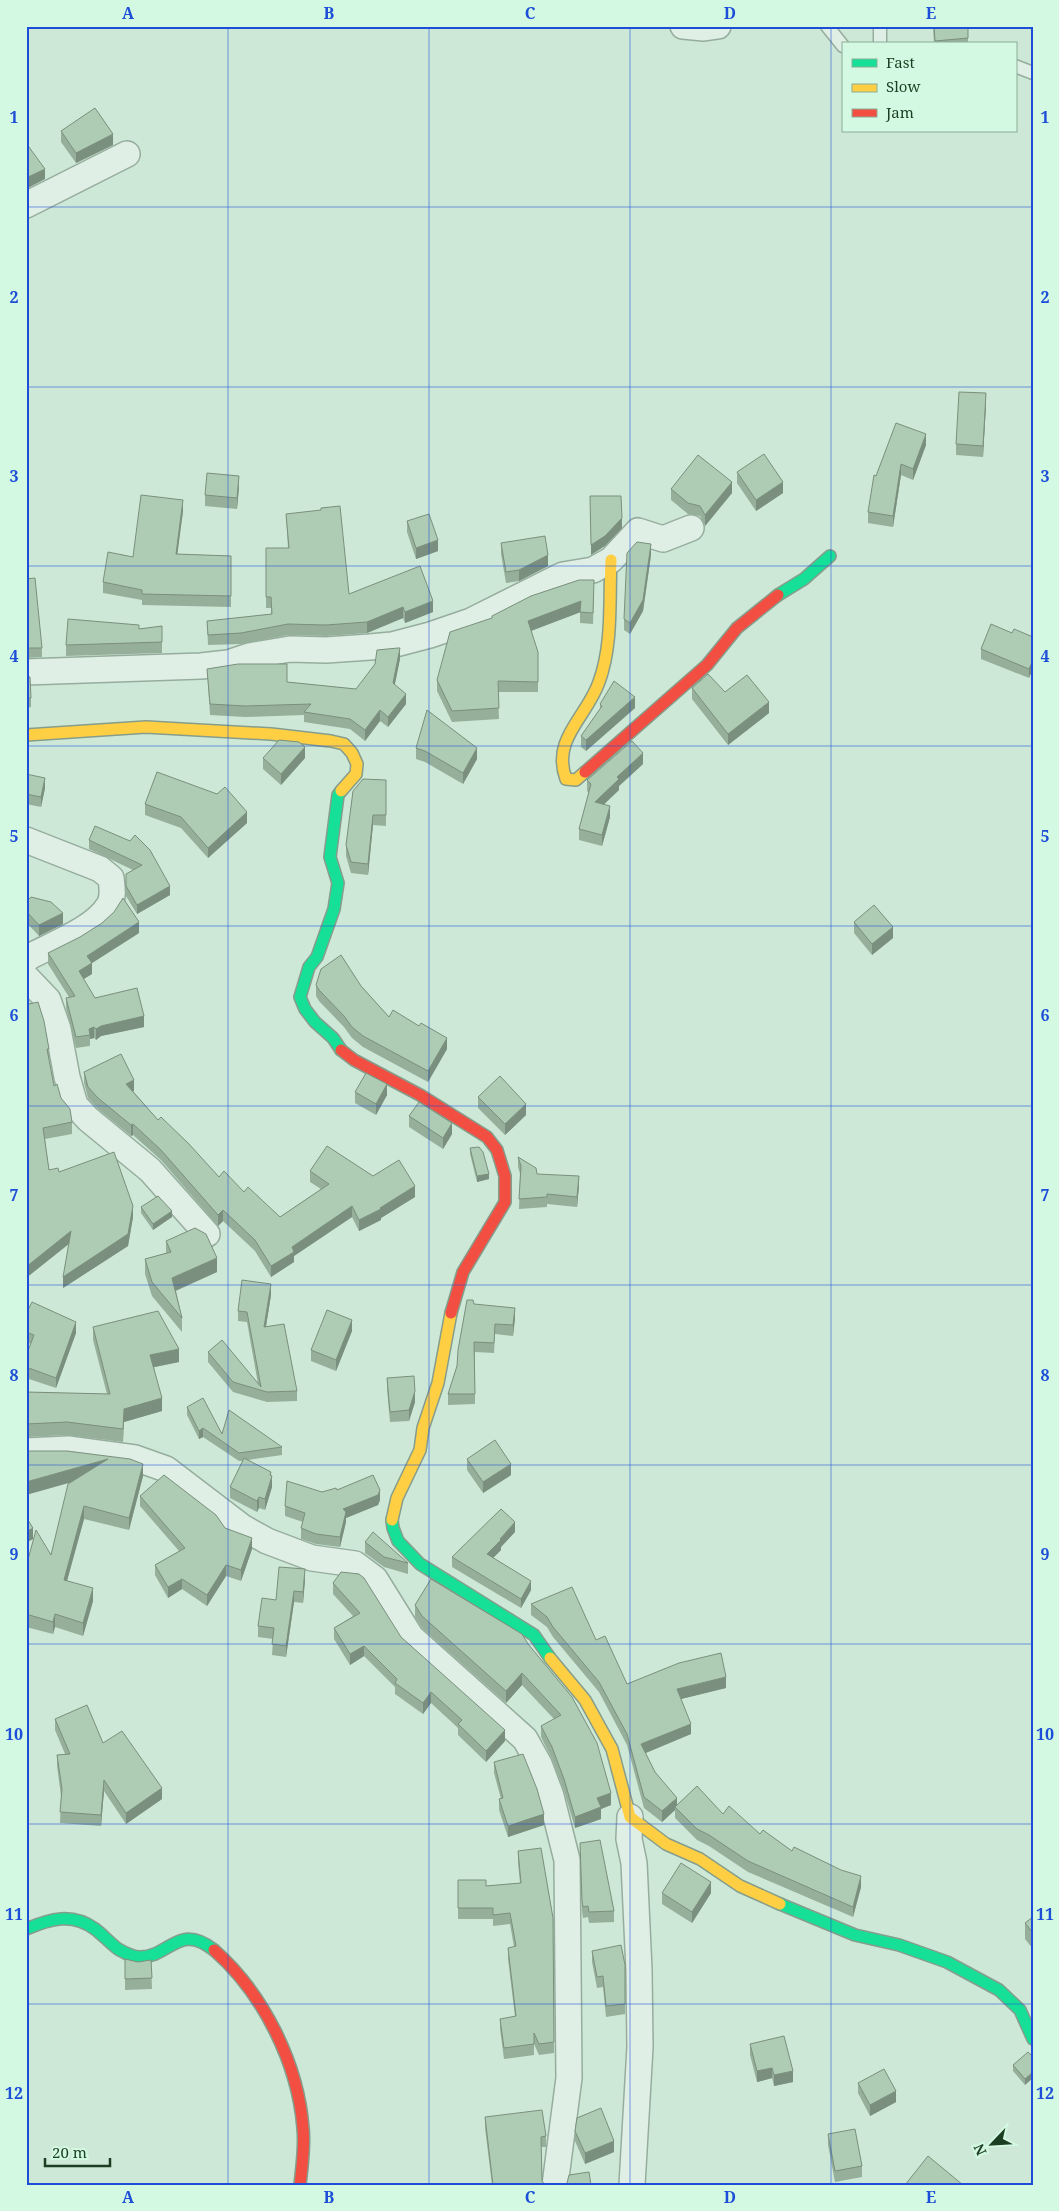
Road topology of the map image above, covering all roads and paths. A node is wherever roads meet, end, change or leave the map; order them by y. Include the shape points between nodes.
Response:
1 (683, 26) edge
2 (718, 26) edge
3 (827, 26) edge
4 (880, 26) edge
5 (880, 42) edge
6 (842, 45) edge
7 (1016, 66) edge
8 (1033, 72) edge
9 (127, 154) dead end
10 (26, 206) edge
11 (691, 528) dead end
12 (830, 556) dead end
13 (611, 560) junction
14 (26, 672) edge
15 (26, 735) edge
16 (26, 840) edge
17 (26, 960) edge
18 (26, 976) edge
19 (207, 1234) edge
20 (26, 1451) edge
21 (630, 1817) junction
22 (26, 1928) edge
23 (1033, 2039) edge
24 (300, 2185) edge
25 (555, 2185) edge
26 (632, 2185) edge

1 - 2 street
3 - 6 lane
4 - 5 lane
7 - 8 lane
9 - 10 street
11 - 13 street via 663,539 638,531
12 - 13 street via 804,580 775,597 738,628 707,665 576,780 566,778 560,762 564,742 589,705 605,660
13 - 14 street via 593,570 562,575 471,621 392,645 290,649 200,666
15 - 21 street via 146,727 212,730 331,741 344,744 352,753 357,764 356,774 338,795 330,857 338,884 334,909 317,957 306,974 300,997 305,1009 340,1050 487,1137 498,1150 505,1183 505,1202 461,1279 452,1307 441,1376 419,1452 396,1500 391,1527 404,1550 436,1577 534,1635 585,1700 612,1749
16 - 17 street via 100,869 111,878 113,892 110,905 92,924
18 - 19 street via 48,1000 75,1105 150,1170
20 - 25 street via 68,1449 135,1458 166,1469 242,1527 267,1541 312,1558 355,1564 375,1579 412,1637 524,1739 539,1764 551,1796 567,1860 569,2078
21 - 23 street via 666,1844 700,1859 740,1886 855,1935 899,1945 947,1962 999,1990 1020,2010
21 - 26 street via 640,2047
22 - 24 street via 48,1920 76,1917 112,1945 134,1957 147,1955 184,1938 198,1941 215,1951 252,1992 270,2019 283,2049 301,2117

